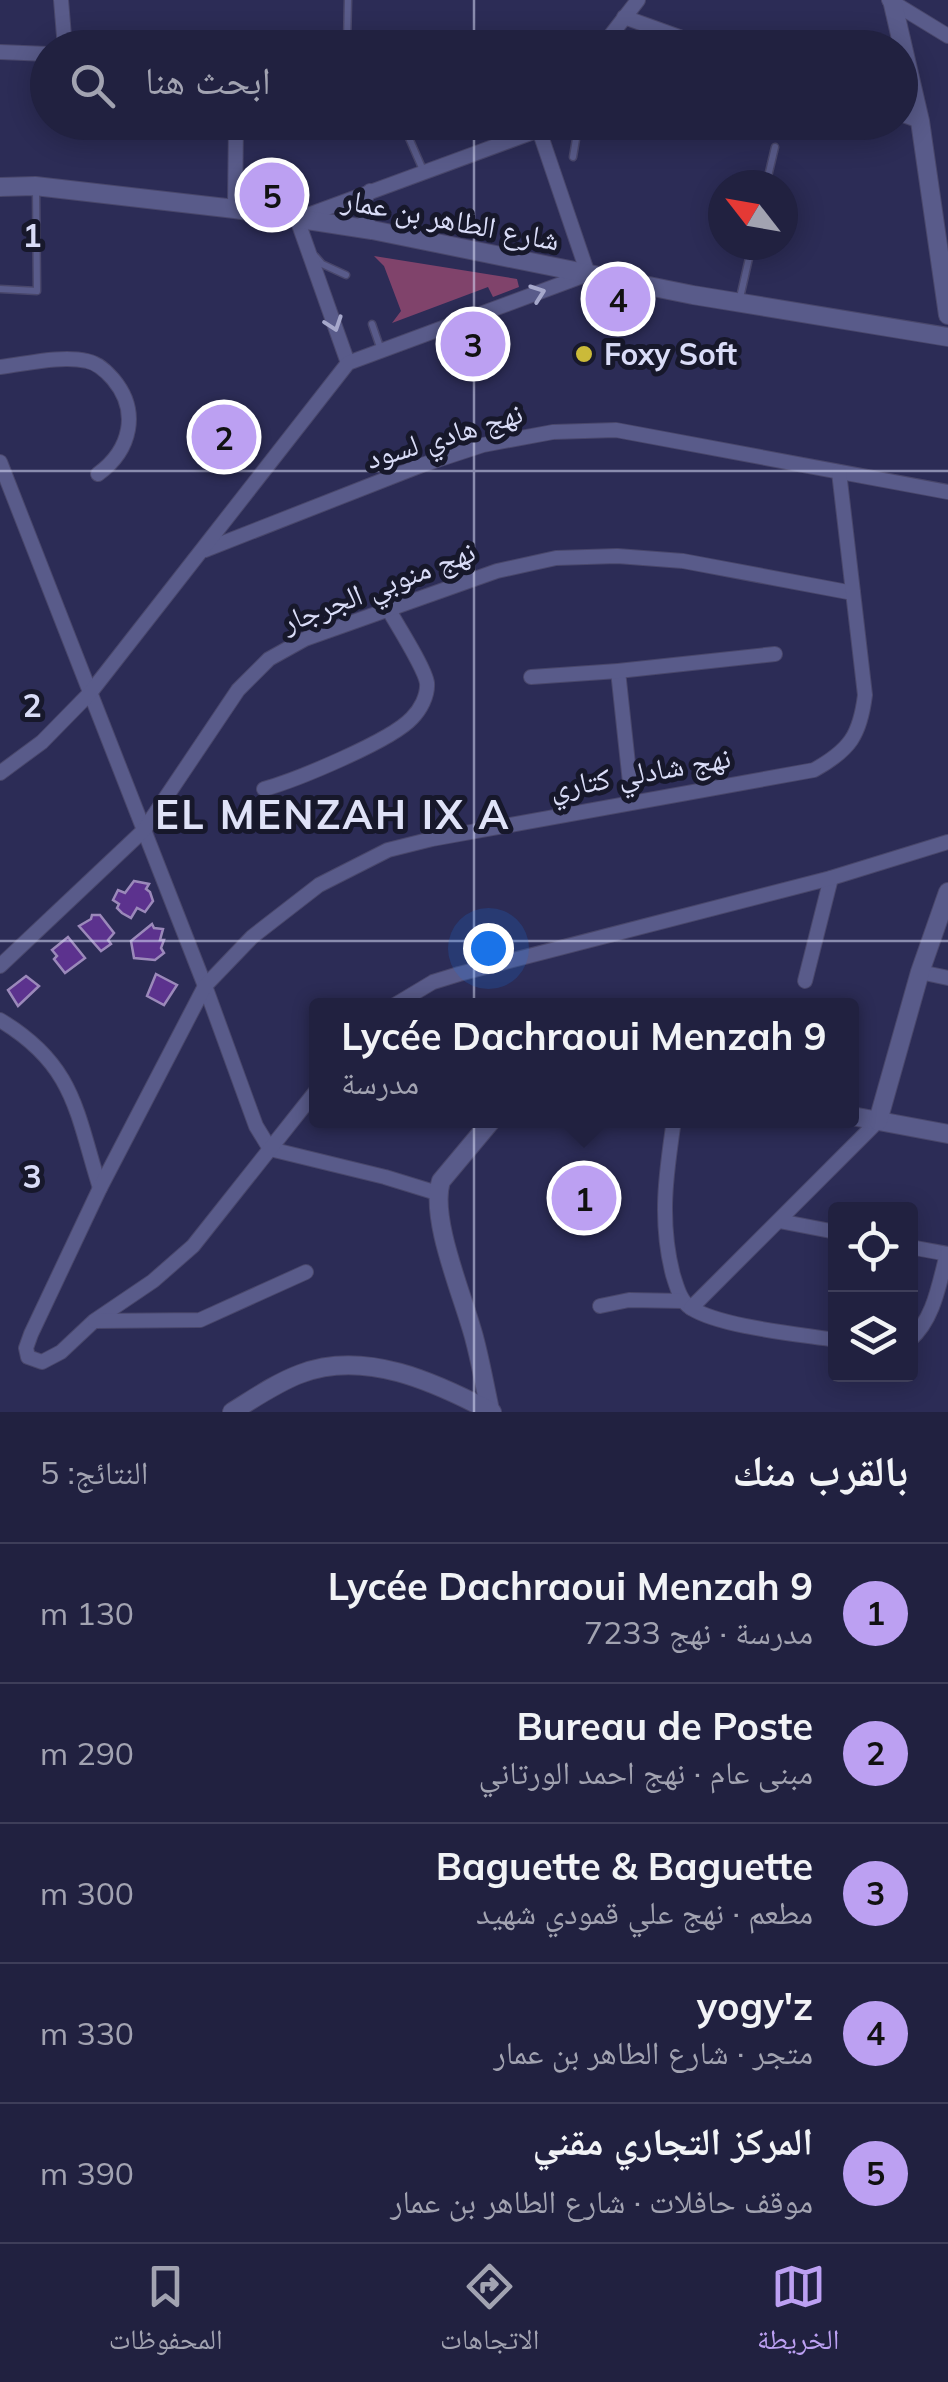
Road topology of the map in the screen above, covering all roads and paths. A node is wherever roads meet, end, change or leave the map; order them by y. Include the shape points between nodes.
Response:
1 (61, 0) edge
2 (348, 0) edge
3 (638, 0) edge
4 (891, 1) edge
5 (624, 17) junction
6 (64, 30) edge
7 (347, 30) edge
8 (615, 30) edge
9 (660, 30) edge
10 (898, 30) edge
11 (948, 36) edge
12 (0, 52) edge
13 (30, 53) edge
14 (918, 113) edge
15 (920, 121) joint
16 (236, 140) edge
17 (410, 140) edge
18 (506, 140) edge
19 (546, 140) edge
20 (575, 140) edge
21 (775, 148) dead end
22 (573, 157) dead end
23 (770, 170) edge
24 (423, 172) junction
25 (36, 186) junction
26 (0, 187) edge
27 (371, 190) junction
28 (235, 209) junction
29 (297, 218) junction
30 (372, 230) junction
31 (308, 247) junction
32 (749, 260) edge
33 (588, 274) junction
34 (346, 275) dead end
35 (0, 289) edge
36 (739, 303) junction
37 (948, 315) edge
38 (372, 324) dead end
39 (948, 337) edge
40 (381, 350) junction
41 (348, 363) junction
42 (0, 367) edge
43 (0, 462) edge
44 (839, 472) junction
45 (98, 474) dead end
46 (948, 492) edge
47 (201, 552) junction
48 (853, 593) junction
49 (388, 606) junction
50 (775, 654) dead end
51 (618, 671) junction
52 (531, 677) dead end
53 (90, 693) junction
54 (0, 774) edge
55 (264, 788) dead end
56 (632, 801) junction
57 (144, 830) junction
58 (948, 842) edge
59 (831, 878) junction
60 (948, 892) edge
61 (0, 966) edge
62 (920, 972) junction
63 (948, 978) edge
64 (805, 980) dead end
65 (205, 986) junction
66 (406, 998) edge
67 (0, 1020) edge
68 (309, 1100) edge
69 (859, 1117) edge
70 (878, 1121) junction
71 (485, 1128) edge
72 (673, 1128) edge
73 (948, 1134) edge
74 (270, 1149) junction
75 (100, 1188) junction
76 (438, 1193) junction
77 (780, 1221) junction
78 (828, 1230) edge
79 (918, 1248) edge
80 (948, 1254) edge
81 (306, 1272) dead end
82 (687, 1305) junction
83 (600, 1306) dead end
84 (94, 1321) junction
85 (918, 1333) edge
86 (828, 1339) edge
87 (491, 1411) edge
88 (232, 1412) edge

1 - 6 street
2 - 7 lane
3 - 5 street
4 - 10 street
4 - 11 street
5 - 8 street
5 - 9 street
12 - 13 street
14 - 15 street
15 - 37 street
16 - 28 street
17 - 24 lane
18 - 24 street
19 - 33 street
20 - 22 lane
21 - 23 lane
24 - 27 street
25 - 26 street, شارع الطاهر بن عمار
25 - 28 street, شارع الطاهر بن عمار
25 - 35 lane via 37,290
27 - 29 street
27 - 30 street via 363,211
28 - 29 street, شارع الطاهر بن عمار
29 - 30 street, شارع الطاهر بن عمار
29 - 31 street
30 - 33 street, شارع الطاهر بن عمار
31 - 34 lane via 322,264
31 -> 41 street
32 - 36 lane
33 - 36 street, شارع الطاهر بن عمار
40 -> 33 street
36 - 39 street, شارع الطاهر بن عمار
38 - 40 lane
40 - 41 street
41 - 47 street
42 - 45 street via 89,361 105,370 128,404 130,424 120,454
43 - 53 street
44 - 46 street, نهج هادي لسود
44 - 47 street, نهج هادي لسود via 616,430 554,432 422,465
44 - 48 street, نهج شادلي كتاري
47 - 53 street
48 - 49 street, نهج منوبي الجرجار via 683,560 617,556 556,558 496,570
48 - 56 street, نهج شادلي كتاري via 866,695 862,720 838,756 814,770
49 - 55 street via 427,682 413,718 396,732
49 - 57 street, نهج منوبي الجرجار via 269,659 238,690
50 - 51 street
51 - 52 street
51 - 56 street
53 - 54 street
53 - 57 street
56 - 65 street, نهج شادلي كتاري via 388,850 288,907
57 - 61 street, نهج منوبي الجرجار
57 - 65 street
58 - 59 street
59 - 64 street
59 - 66 street via 460,974
60 - 62 street
62 - 63 street
62 - 70 street
65 - 74 street
65 - 75 street, نهج شادلي كتاري
67 - 75 street via 36,1046 68,1084
68 - 74 street
69 - 70 street
70 - 73 street
70 - 77 street
71 - 76 street
72 - 82 street via 662,1204 671,1267
74 - 76 street
74 - 84 street via 192,1246
75 - 84 street, نهج شادلي كتاري via 30,1334 28,1357 42,1362 61,1352
76 - 87 street
77 - 78 street
77 - 82 street
79 - 80 street
80 - 85 street
81 - 84 street via 200,1320
82 - 83 street via 629,1300
82 - 86 street via 723,1320
87 - 88 street via 410,1375 348,1365 300,1374

